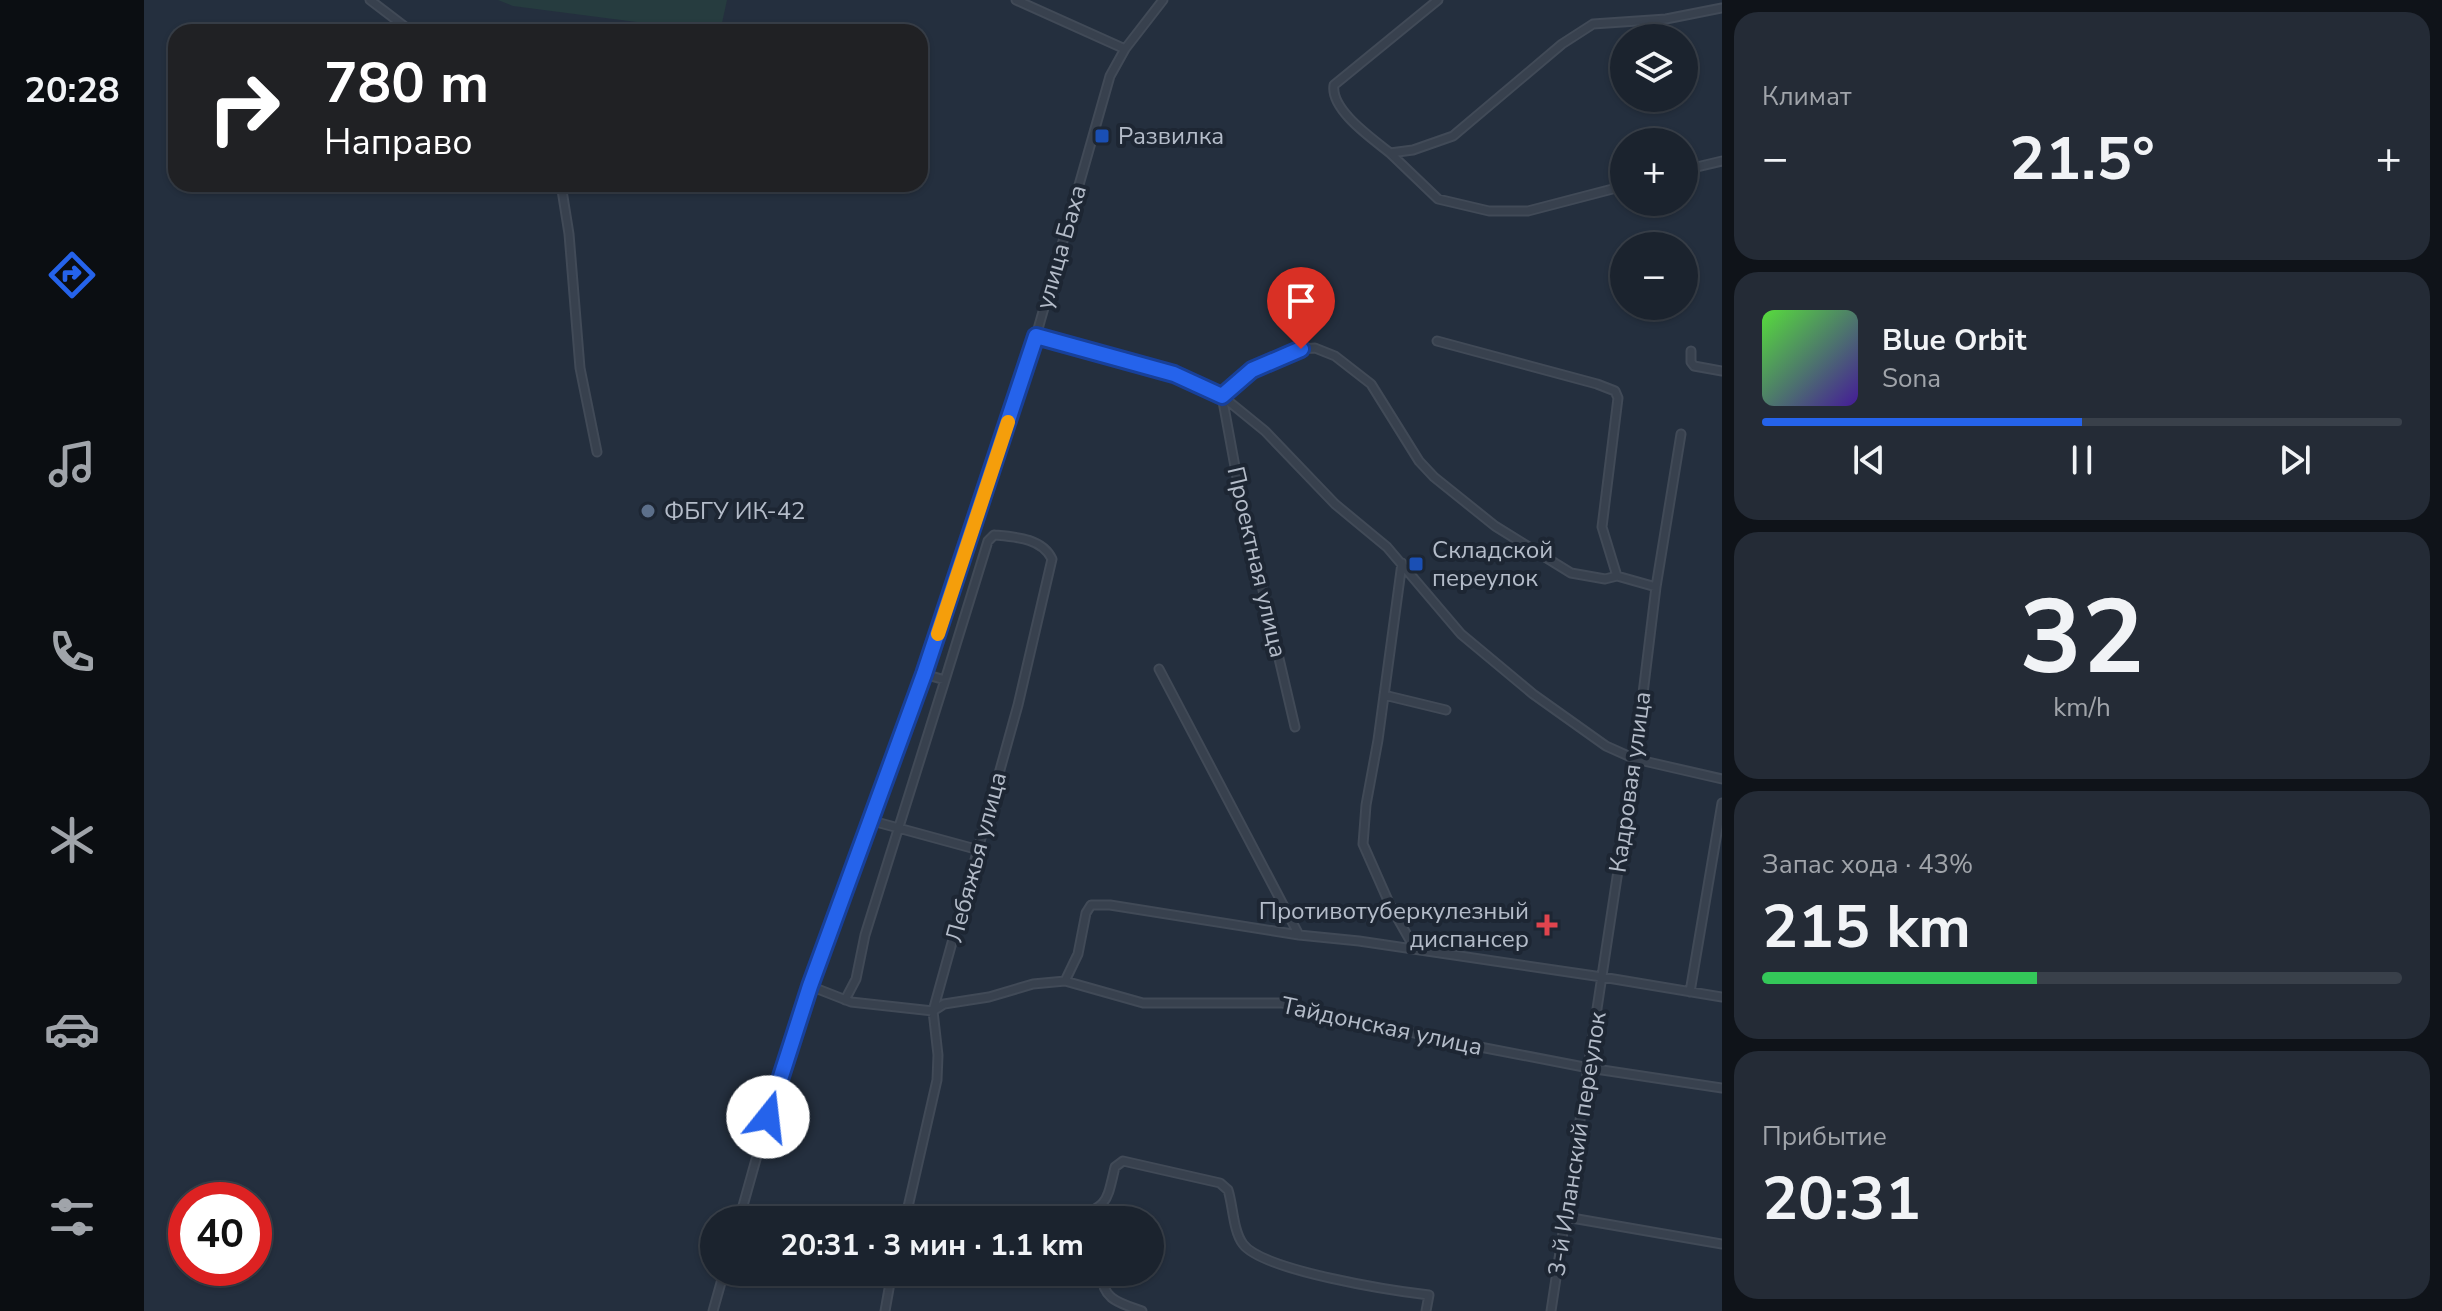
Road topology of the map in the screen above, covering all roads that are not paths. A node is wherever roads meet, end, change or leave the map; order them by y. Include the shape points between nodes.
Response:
1 (370, 0) edge
2 (1016, 0) edge
3 (1163, 0) edge
4 (1438, 0) edge
5 (1722, 8) edge
6 (402, 24) edge
7 (1125, 49) junction
8 (1390, 153) junction
9 (1722, 161) edge
10 (1698, 167) edge
11 (1610, 190) edge
12 (562, 192) edge
13 (1036, 336) junction
14 (1437, 341) dead end
15 (1691, 351) dead end
16 (1722, 371) edge
17 (1222, 396) junction
18 (1681, 434) dead end
19 (597, 452) dead end
20 (1402, 563) junction
21 (1617, 576) junction
22 (1656, 587) junction
23 (1159, 669) dead end
24 (924, 674) junction
25 (945, 680) junction
26 (1384, 695) junction
27 (1446, 710) dead end
28 (1295, 727) dead end
29 (1635, 759) junction
30 (1722, 779) edge
31 (1722, 803) edge
32 (869, 820) junction
33 (900, 828) junction
34 (979, 850) junction
35 (1299, 935) junction
36 (1415, 949) junction
37 (1602, 977) junction
38 (1065, 981) junction
39 (810, 986) junction
40 (1690, 992) junction
41 (1722, 997) edge
42 (845, 1000) junction
43 (933, 1011) junction
44 (1589, 1068) junction
45 (1722, 1088) edge
46 (743, 1206) edge
47 (908, 1206) edge
48 (1101, 1206) edge
49 (1566, 1217) junction
50 (1722, 1244) edge
51 (720, 1286) edge
52 (889, 1286) edge
53 (1102, 1286) edge
54 (713, 1311) edge
55 (885, 1311) edge
56 (1142, 1311) edge
57 (1426, 1311) edge
58 (1551, 1311) edge

1 - 6 street
2 - 7 street
3 - 7 street, улица Баха
4 - 8 street via 1334,85 1342,110
5 - 8 street via 1666,19 1593,24 1453,136
7 - 13 street, улица Баха via 1110,76
8 - 11 street via 1438,199 1489,211 1528,211
9 - 10 street
12 - 19 street via 580,368
13 - 17 street via 1174,374
13 - 24 street, улица Баха
14 - 21 street via 1615,391 1602,527
15 - 16 street via 1694,366
17 - 20 street
17 - 21 street via 1252,370 1301,349 1335,356 1371,384 1434,477 1495,526 1571,573
17 - 28 street, Проектная улица
18 - 22 street, Кадровая улица
20 - 26 street
20 - 29 street via 1461,634 1594,738
21 - 22 street
22 - 29 street, Кадровая улица
23 - 35 street
24 - 25 street
24 - 32 street, улица Баха
25 - 33 street
25 - 34 street, Лебяжья улица via 988,541 994,535 1047,549 1052,559
26 - 27 street
26 - 36 street via 1363,844
29 - 30 street
29 - 37 street, Кадровая улица
31 - 40 street
32 - 33 street
32 - 39 street, улица Баха
33 - 34 street
33 - 42 street via 856,979
34 - 43 street, Лебяжья улица
35 - 36 street
35 - 38 street via 1091,905
36 - 37 street
37 - 40 street
37 - 44 street, 3-й Иланский переулок
38 - 43 street, Тайдонская улица via 944,1004
38 - 44 street, Тайдонская улица via 1143,1003 1282,1003
39 - 42 street, Тайдонская улица
39 - 46 street, улица Баха
40 - 41 street
42 - 43 street, Тайдонская улица
43 - 47 street, Лебяжья улица via 937,1080
44 - 45 street, Тайдонская улица
44 - 49 street, 3-й Иланский переулок
48 - 57 street via 1115,1167 1123,1161 1226,1187 1242,1243 1287,1267 1429,1295
49 - 50 street
49 - 58 street, 3-й Иланский переулок
51 - 54 street
52 - 55 street
53 - 56 street via 1107,1295

